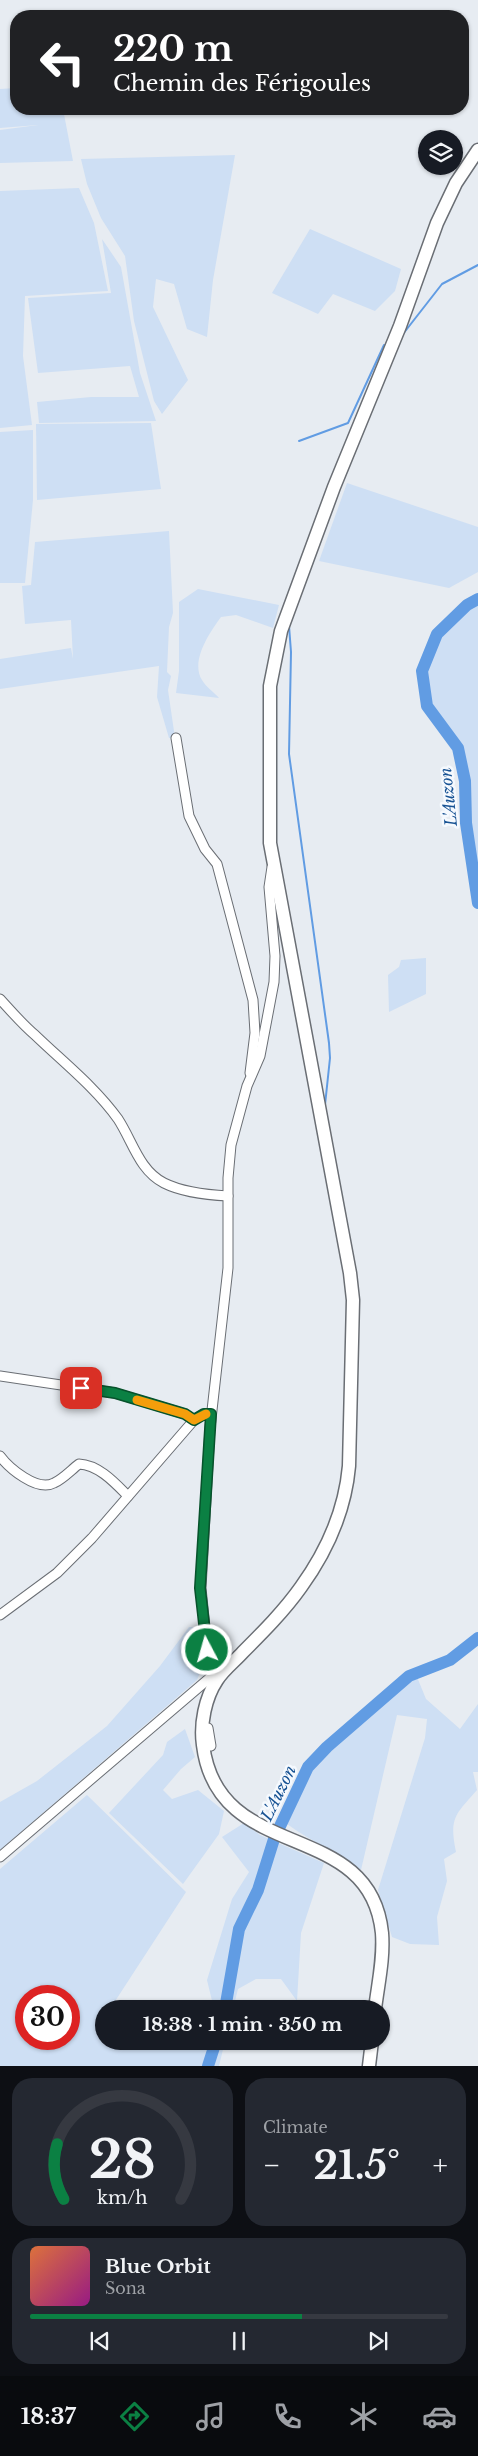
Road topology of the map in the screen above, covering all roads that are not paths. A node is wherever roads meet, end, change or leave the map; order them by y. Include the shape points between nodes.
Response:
1 (478, 150) edge
2 (176, 738) dead end
3 (272, 859) junction
4 (0, 999) edge
5 (248, 1086) junction
6 (228, 1196) junction
7 (0, 1376) edge
8 (211, 1414) junction
9 (194, 1420) junction
10 (0, 1456) edge
11 (128, 1496) junction
12 (0, 1615) edge
13 (217, 1679) junction
14 (253, 1822) junction
15 (0, 1857) edge
16 (376, 2000) edge
17 (371, 2050) edge
18 (369, 2066) edge

1 - 3 main road via 456,183 437,223 281,631 272,666 268,705
2 - 5 street via 189,816 217,864 253,1000 254,1033
3 - 5 street via 269,887 275,956 270,1008 260,1056
3 - 13 main road via 350,1273 353,1300 352,1397 347,1486 331,1536 300,1589
4 - 6 street via 99,1095 149,1171 164,1183 184,1190
5 - 6 street via 231,1145
6 - 8 street via 228,1268
7 - 9 street via 115,1393 185,1414
8 - 9 street
8 - 13 street via 200,1588 209,1667
9 - 11 street
10 - 11 street via 21,1476 48,1485 54,1484 79,1464 86,1464 97,1469
11 - 12 street via 57,1573
13 - 14 main road via 211,1746 228,1793
13 - 14 main road via 203,1724 206,1761 223,1796 236,1811
13 - 15 street
14 - 16 main road via 337,1860 356,1876 370,1895 382,1932
17 - 18 main road

